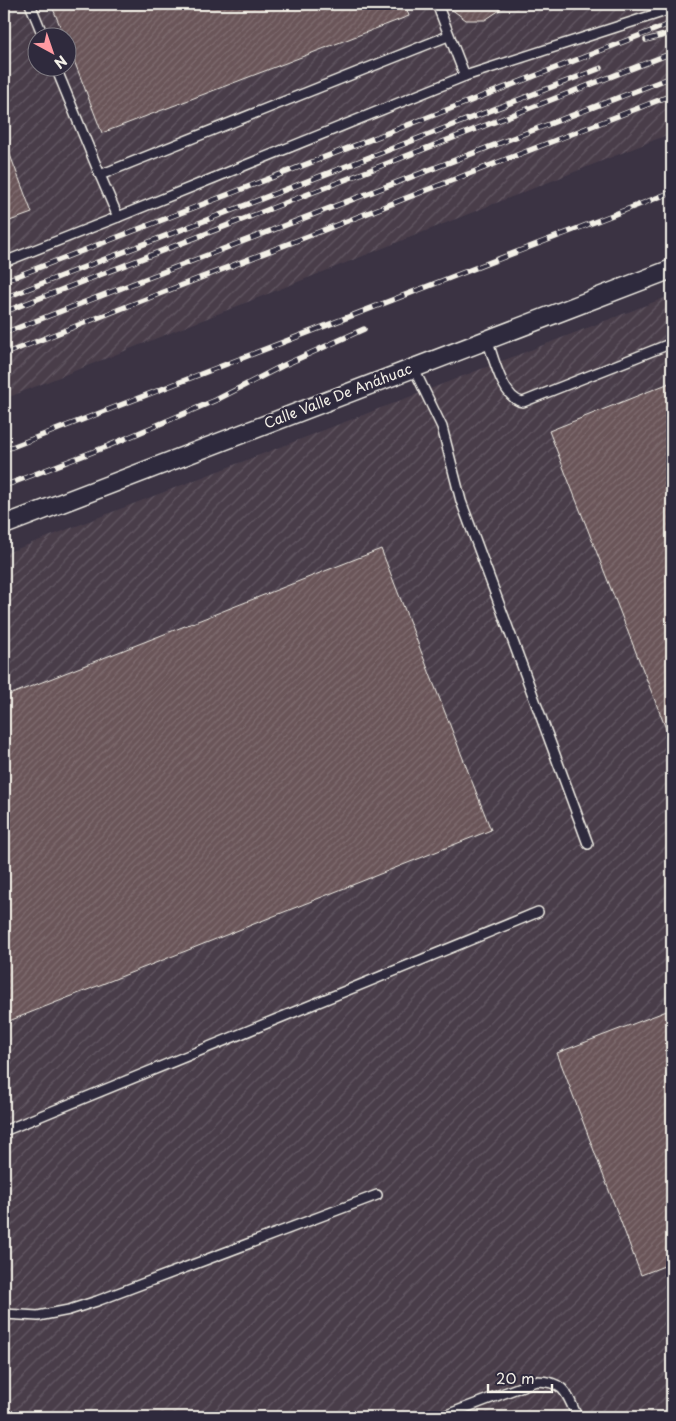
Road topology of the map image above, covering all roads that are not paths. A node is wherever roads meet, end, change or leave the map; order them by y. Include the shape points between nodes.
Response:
1 (30, 4) edge
2 (437, 4) edge
3 (672, 9) edge
4 (40, 28) edge
5 (448, 36) junction
6 (464, 76) junction
7 (60, 78) edge
8 (100, 175) junction
9 (118, 217) junction
10 (4, 262) edge
11 (672, 269) edge
12 (486, 339) junction
13 (672, 343) edge
14 (413, 367) junction
15 (4, 526) edge
16 (588, 844) dead end
17 (538, 912) dead end
18 (4, 1131) edge
19 (376, 1195) dead end
20 (4, 1314) edge
21 (441, 1417) edge
22 (577, 1417) edge

1 - 4 lane
2 - 5 lane
3 - 6 lane
5 - 6 lane
5 - 8 lane
6 - 9 lane
7 - 8 lane
8 - 9 lane
9 - 10 lane
11 - 12 street, Calle Valle De Anáhuac
12 - 13 lane via 508,392 517,402
12 - 14 street, Calle Valle De Anáhuac
14 - 15 street, Calle Valle De Anáhuac
14 - 16 lane via 442,428 462,501
17 - 18 lane
19 - 20 lane via 97,1302 38,1316
21 - 22 lane via 536,1381 548,1381 565,1391

